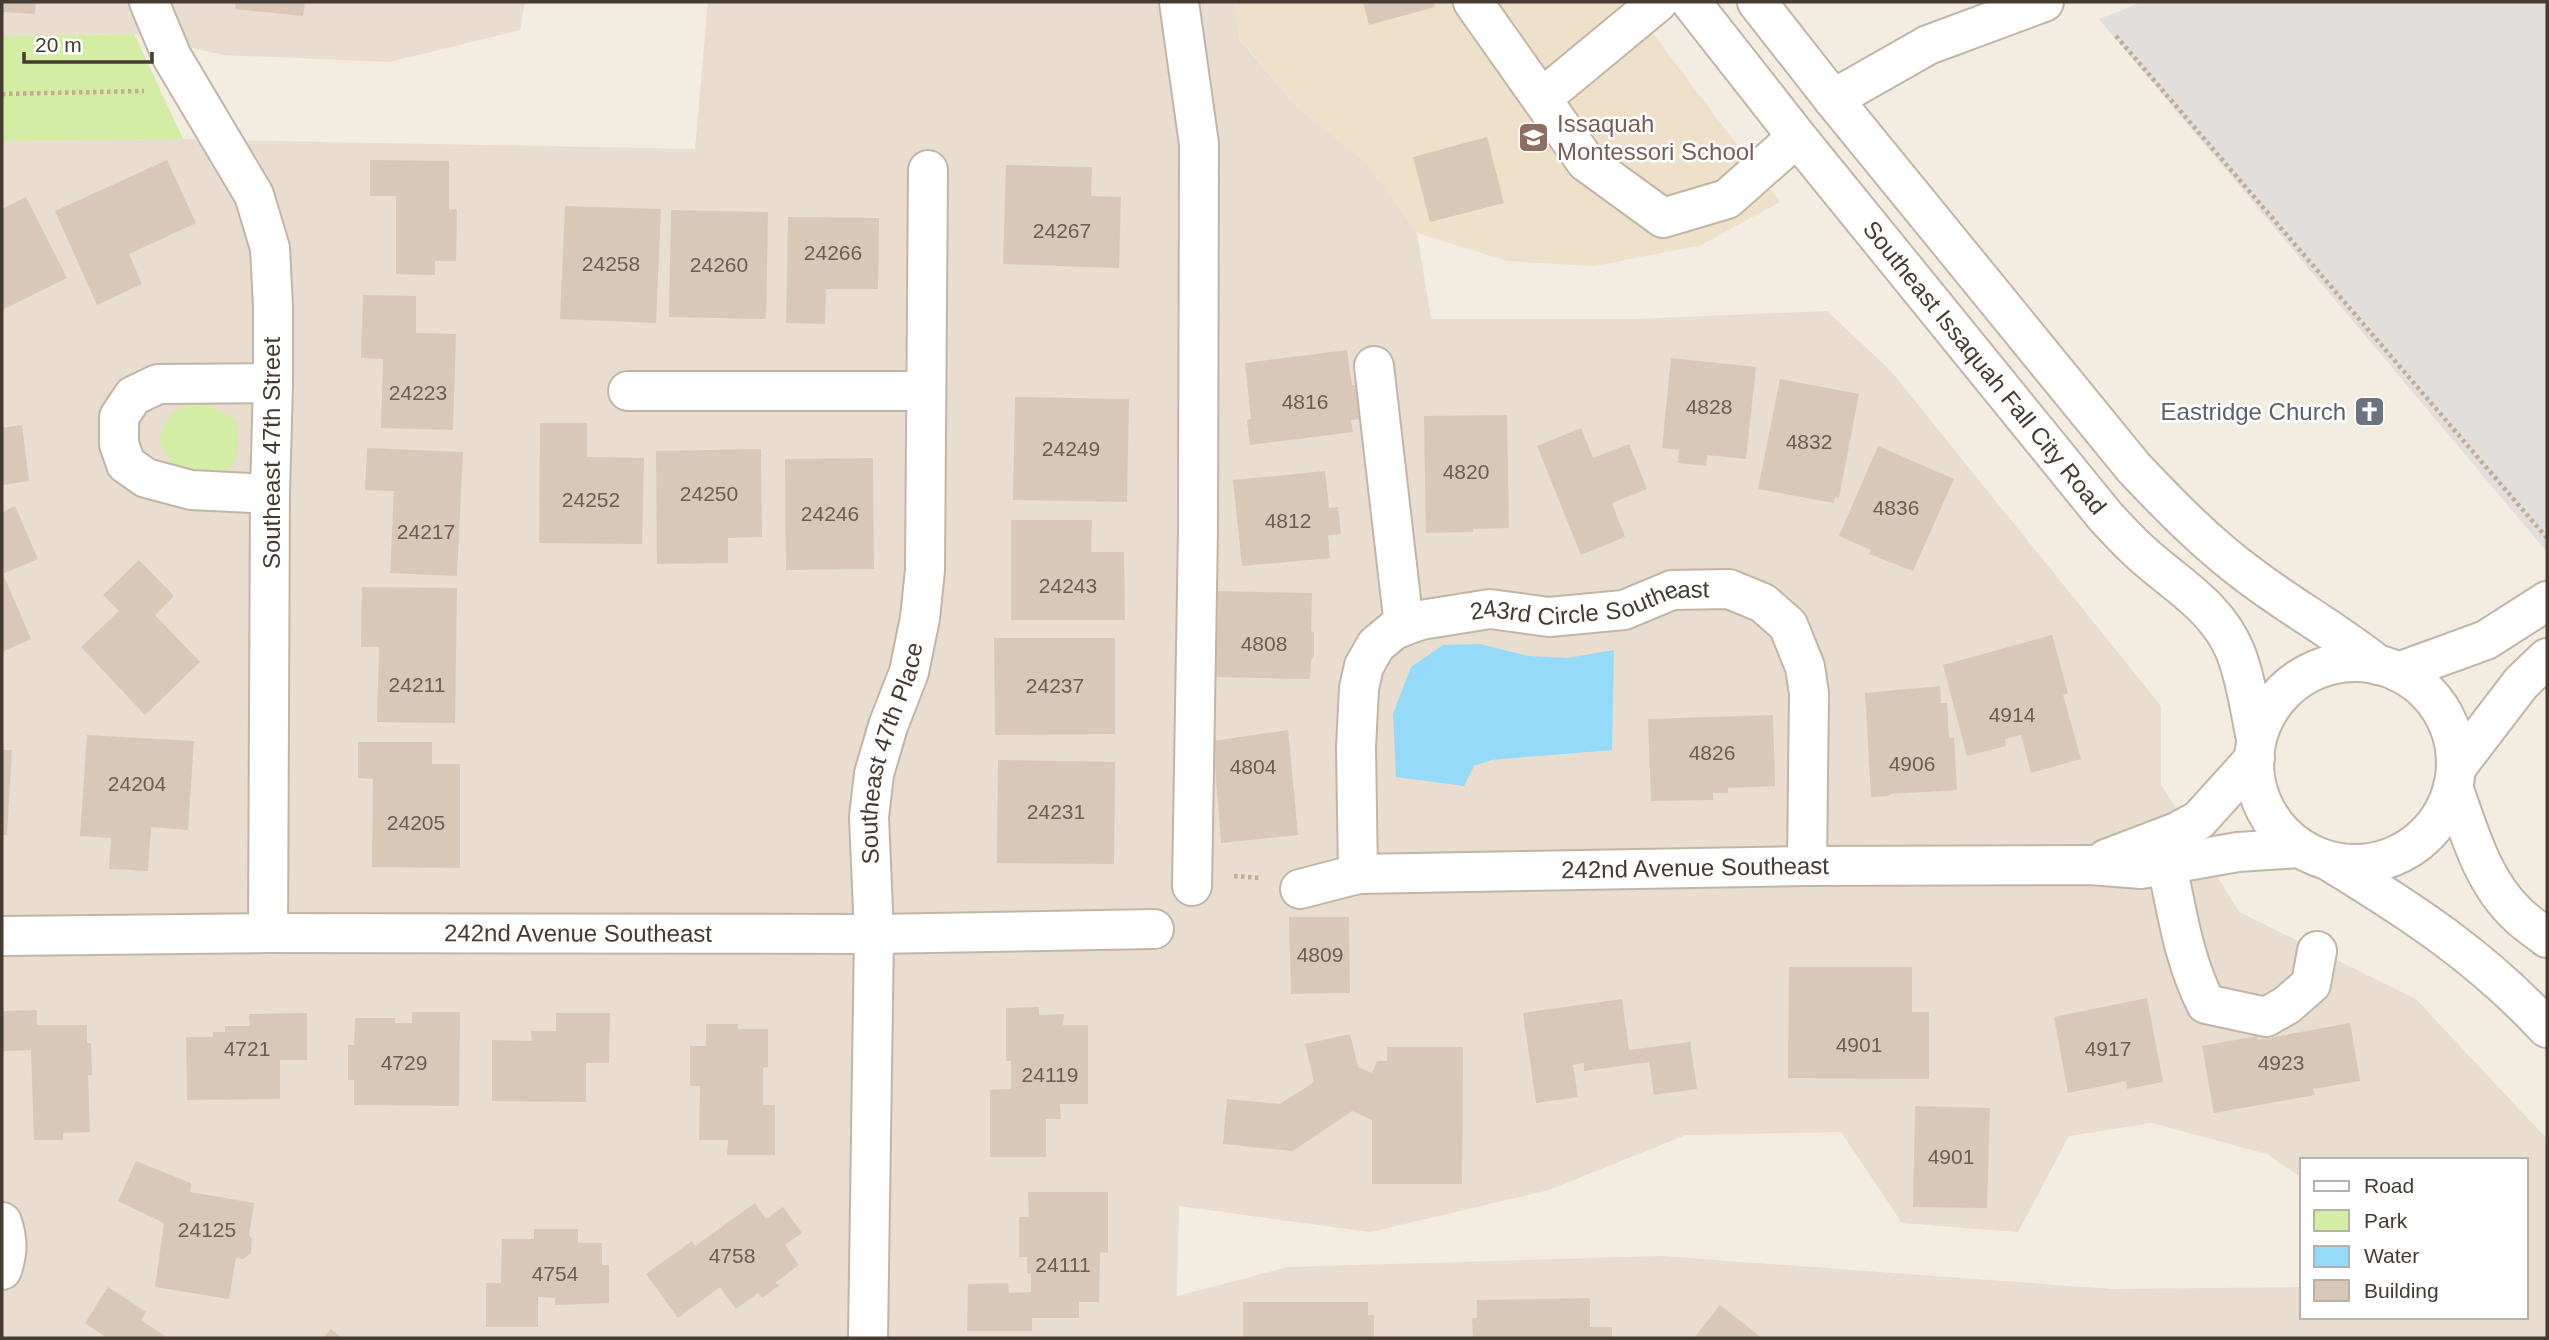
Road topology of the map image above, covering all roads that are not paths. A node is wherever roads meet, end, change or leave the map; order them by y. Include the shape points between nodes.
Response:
1 (149, 2) edge
2 (1179, 2) edge
3 (1473, 2) edge
4 (1658, 2) edge
5 (1691, 2) edge
6 (1757, 2) edge
7 (2044, 2) edge
8 (1542, 98) junction
9 (1833, 99) junction
10 (1797, 137) junction
11 (928, 170) dead end
12 (1374, 366) dead end
13 (273, 383) junction
14 (628, 391) dead end
15 (926, 391) junction
16 (270, 494) junction
17 (2539, 620) edge
18 (1404, 625) junction
19 (2547, 658) edge
20 (2388, 668) junction
21 (2256, 749) junction
22 (2454, 778) junction
23 (2315, 855) junction
24 (2091, 865) junction
25 (1807, 866) junction
26 (2167, 866) junction
27 (1358, 874) junction
28 (1192, 886) dead end
29 (1300, 889) dead end
30 (1154, 929) dead end
31 (268, 933) junction
32 (874, 934) junction
33 (2, 936) edge
34 (2547, 938) edge
35 (2317, 951) dead end
36 (2547, 1028) edge
37 (2, 1222) edge
38 (2, 1270) edge
39 (868, 1338) edge

1 - 13 street, Southeast 47th Street via 172,57 254,195 270,248
2 - 28 street via 1199,144
3 - 8 street
4 - 8 street
5 - 10 street, Southeast Issaquah Fall City Road
6 - 9 street
7 - 9 street via 1928,45
8 - 10 street via 1587,162 1663,218 1727,199
9 - 20 street via 2163,498 2249,576
10 - 21 street, Southeast Issaquah Fall City Road via 2105,516 2213,615 2235,651
11 - 15 street, Southeast 47th Place
12 - 18 street
13 - 16 street, Southeast 47th Street
13 - 16 street via 158,384 133,396 119,417 119,444 126,464 146,478 191,490
14 - 15 street
15 - 32 street, Southeast 47th Place via 925,569 920,618 909,672 874,774 869,817
16 - 31 street, Southeast 47th Street
17 - 20 street via 2477,644
18 - 25 street, 243rd Circle Southeast via 1490,608 1549,617 1624,610 1672,590 1729,589 1763,603 1788,625 1805,667 1809,694
18 - 27 street, 243rd Circle Southeast via 1376,645 1359,688
19 - 22 street via 2521,683
20 - 21 street via 2357,662 2330,665 2305,675 2283,692 2266,714
20 - 22 street via 2416,682 2436,703 2450,729
21 - 23 street via 2253,771 2260,801 2276,828
21 - 24 street, 242nd Avenue Southeast via 2199,820
22 - 23 street via 2442,814 2424,838 2396,856 2363,865
22 - 34 street via 2479,858 2496,889 2516,914
23 - 26 street, 242nd Avenue Southeast via 2238,852
23 - 36 street via 2438,930
24 - 25 street, 242nd Avenue Southeast
24 - 26 street, 242nd Avenue Southeast
25 - 27 street, 242nd Avenue Southeast
26 - 35 street via 2180,939 2206,1003 2266,1017 2311,984
27 - 29 street, 242nd Avenue Southeast
30 - 32 street, 242nd Avenue Southeast
31 - 32 street, 242nd Avenue Southeast
31 - 33 street, 242nd Avenue Southeast
32 - 39 street, Southeast 47th Place
37 - 38 street via 7,1256

